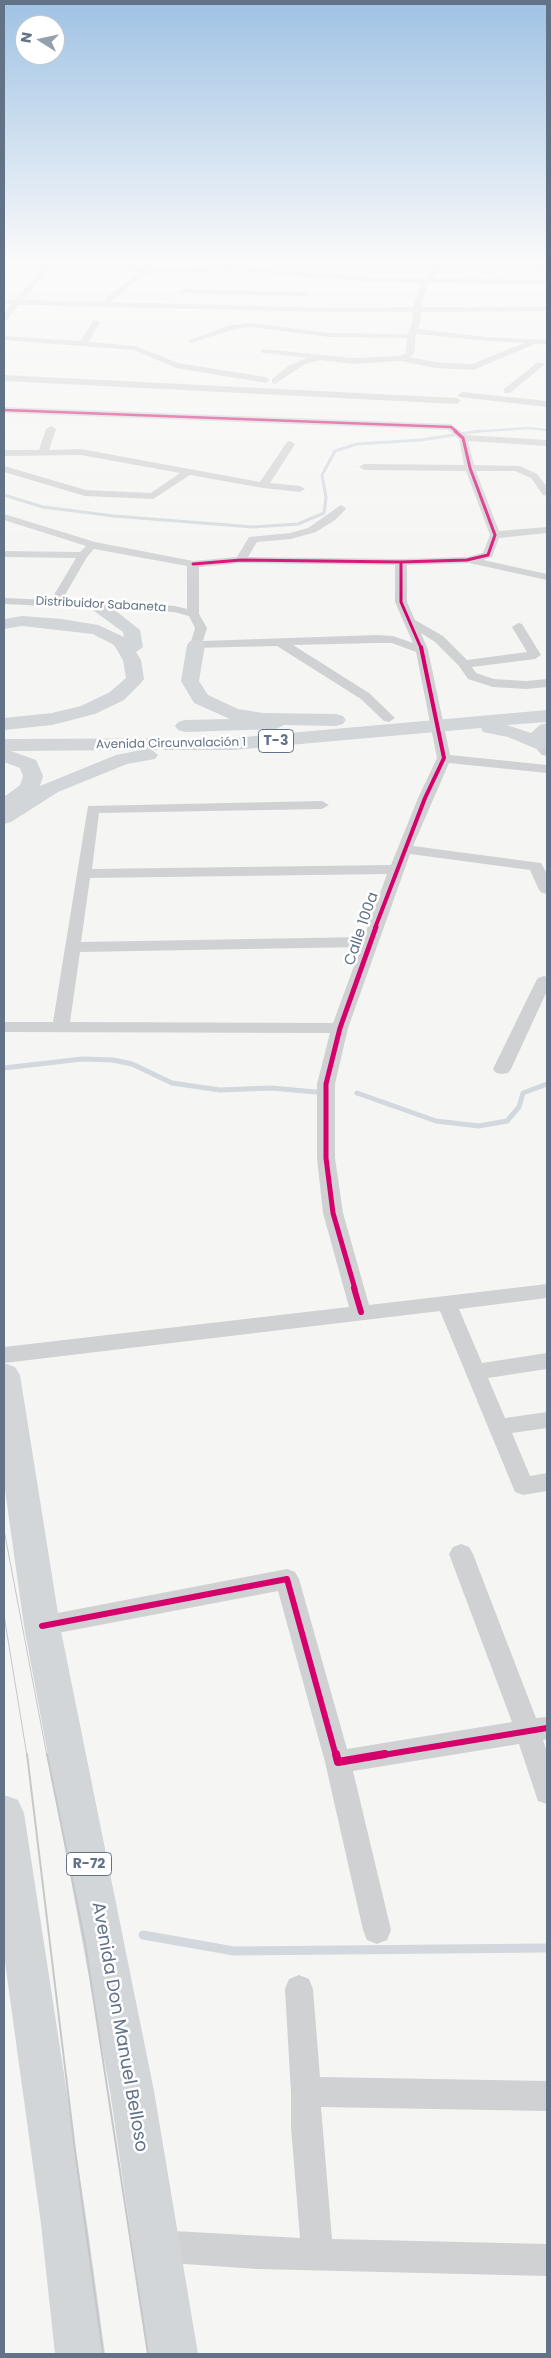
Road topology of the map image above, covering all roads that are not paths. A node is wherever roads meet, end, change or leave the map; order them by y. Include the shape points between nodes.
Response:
1 (228, 374) edge
2 (284, 374) edge
3 (528, 374) edge
4 (4, 378) edge
5 (274, 381) junction
6 (507, 391) junction
7 (339, 394) junction
8 (547, 395) edge
9 (459, 398) junction
10 (547, 404) edge
11 (4, 410) edge
12 (456, 428) junction
13 (51, 429) dead end
14 (529, 442) junction
15 (547, 443) edge
16 (290, 444) dead end
17 (4, 452) edge
18 (43, 452) junction
19 (521, 461) junction
20 (364, 467) dead end
21 (470, 468) junction
22 (4, 469) edge
23 (188, 472) junction
24 (263, 485) junction
25 (300, 489) dead end
26 (547, 493) edge
27 (341, 508) dead end
28 (4, 517) edge
29 (547, 530) edge
30 (495, 535) junction
31 (93, 545) junction
32 (4, 554) edge
33 (83, 555) junction
34 (241, 560) junction
35 (467, 560) junction
36 (401, 562) junction
37 (193, 564) junction
38 (547, 577) edge
39 (4, 601) edge
40 (55, 602) junction
41 (96, 604) junction
42 (193, 614) junction
43 (408, 621) junction
44 (4, 624) edge
45 (518, 627) dead end
46 (281, 643) junction
47 (196, 645) junction
48 (422, 650) junction
49 (132, 660) junction
50 (464, 664) junction
51 (547, 682) edge
52 (547, 704) edge
53 (547, 716) edge
54 (389, 718) junction
55 (350, 720) junction
56 (4, 724) edge
57 (459, 725) junction
58 (4, 728) edge
59 (544, 742) edge
60 (232, 744) junction
61 (4, 745) edge
62 (443, 751) junction
63 (4, 755) edge
64 (547, 769) edge
65 (4, 805) edge
66 (322, 805) dead end
67 (4, 818) edge
68 (404, 849) junction
69 (542, 866) edge
70 (396, 869) junction
71 (84, 874) junction
72 (547, 890) edge
73 (372, 942) junction
74 (73, 947) junction
75 (547, 982) edge
76 (4, 1027) edge
77 (61, 1027) junction
78 (340, 1028) junction
79 (502, 1069) dead end
80 (547, 1291) edge
81 (446, 1302) junction
82 (362, 1312) junction
83 (4, 1355) edge
84 (547, 1361) edge
85 (475, 1372) junction
86 (4, 1375) edge
87 (547, 1420) edge
88 (498, 1427) junction
89 (547, 1482) edge
90 (461, 1554) dead end
91 (42, 1626) junction
92 (537, 1730) edge
93 (338, 1762) junction
94 (547, 1792) edge
95 (4, 1813) edge
96 (377, 1930) dead end
97 (299, 1989) dead end
98 (306, 2092) junction
99 (547, 2096) edge
100 (156, 2246) junction
101 (317, 2254) junction
102 (547, 2260) edge
103 (80, 2354) edge
104 (173, 2354) edge

1 - 5 street
2 - 5 street
3 - 6 street
4 - 7 street
5 - 7 street
6 - 8 street
6 - 9 street via 482,388
7 - 9 street
9 - 10 street
9 - 12 street
11 - 12 street
12 - 14 street
12 - 21 street
13 - 18 street
14 - 15 street
14 - 19 street
16 - 24 street
17 - 18 street
18 - 23 street via 81,452
19 - 21 street
19 - 26 street
20 - 21 street
21 - 30 street
22 - 23 street via 85,492 153,496
23 - 24 street
24 - 25 street
27 - 34 street via 312,530 291,536 253,539
28 - 31 street
29 - 30 street
30 - 35 street via 488,555
31 - 33 street
31 - 37 street
32 - 33 street
33 - 40 street
34 - 36 street
34 - 37 street
35 - 36 street
35 - 38 street
36 - 43 street via 400,602
37 - 42 street
39 - 40 street, Distribuidor Sabaneta
40 - 41 street, Distribuidor Sabaneta
41 - 42 street, Distribuidor Sabaneta via 157,607
41 - 49 main road via 131,630 134,640
42 - 47 street via 201,628
43 - 48 street
43 - 50 street via 439,639
44 - 49 main road via 22,621 98,630 121,642
45 - 50 street via 535,655
46 - 47 street
46 - 48 street via 377,638
46 - 54 street via 365,696
47 - 55 main road via 190,681 201,699 241,716
48 - 62 street
49 - 56 main road via 135,679 117,696 88,710 52,719
50 - 51 street via 472,676 493,683 526,685
52 - 54 main road, Avenida Circunvalación 1 / T-3
53 - 57 main road, Avenida Circunvalación 1 / T-3
54 - 55 main road, Avenida Circunvalación 1 / T-3
55 - 58 main road, Avenida Circunvalación 1 / T-3 via 166,727
57 - 59 main road via 513,732
57 - 60 main road, Avenida Circunvalación 1 / T-3
60 - 61 main road, Avenida Circunvalación 1 / T-3
60 - 67 main road via 123,759 51,788
62 - 64 street
62 - 68 street, Calle 100a
63 - 65 main road via 29,764 33,776 29,788
66 - 71 street via 94,809
68 - 69 street
68 - 70 street, Calle 100a
69 - 72 street
70 - 71 street
70 - 73 street, Calle 100a
71 - 74 street
73 - 74 street
73 - 78 street, Calle 100a
74 - 77 street
75 - 79 street via 544,981
76 - 77 street
77 - 78 street
78 - 82 street, Calle 100a via 326,1084 326,1158 333,1214
80 - 81 street
81 - 82 street
81 - 85 street
82 - 83 street
84 - 85 street
85 - 88 street
86 - 91 main road, Avenida Don Manuel Belloso / R-72
87 - 88 street
88 - 89 street via 523,1486
90 - 92 street
91 - 93 street via 286,1579
91 - 100 main road, Avenida Don Manuel Belloso / R-72 via 132,2091
92 - 93 street
92 - 94 street
93 - 96 street
95 - 103 main road
97 - 98 street
98 - 99 street
98 - 101 street
100 - 101 street
100 - 104 main road, Avenida Don Manuel Belloso / R-72
101 - 102 street

